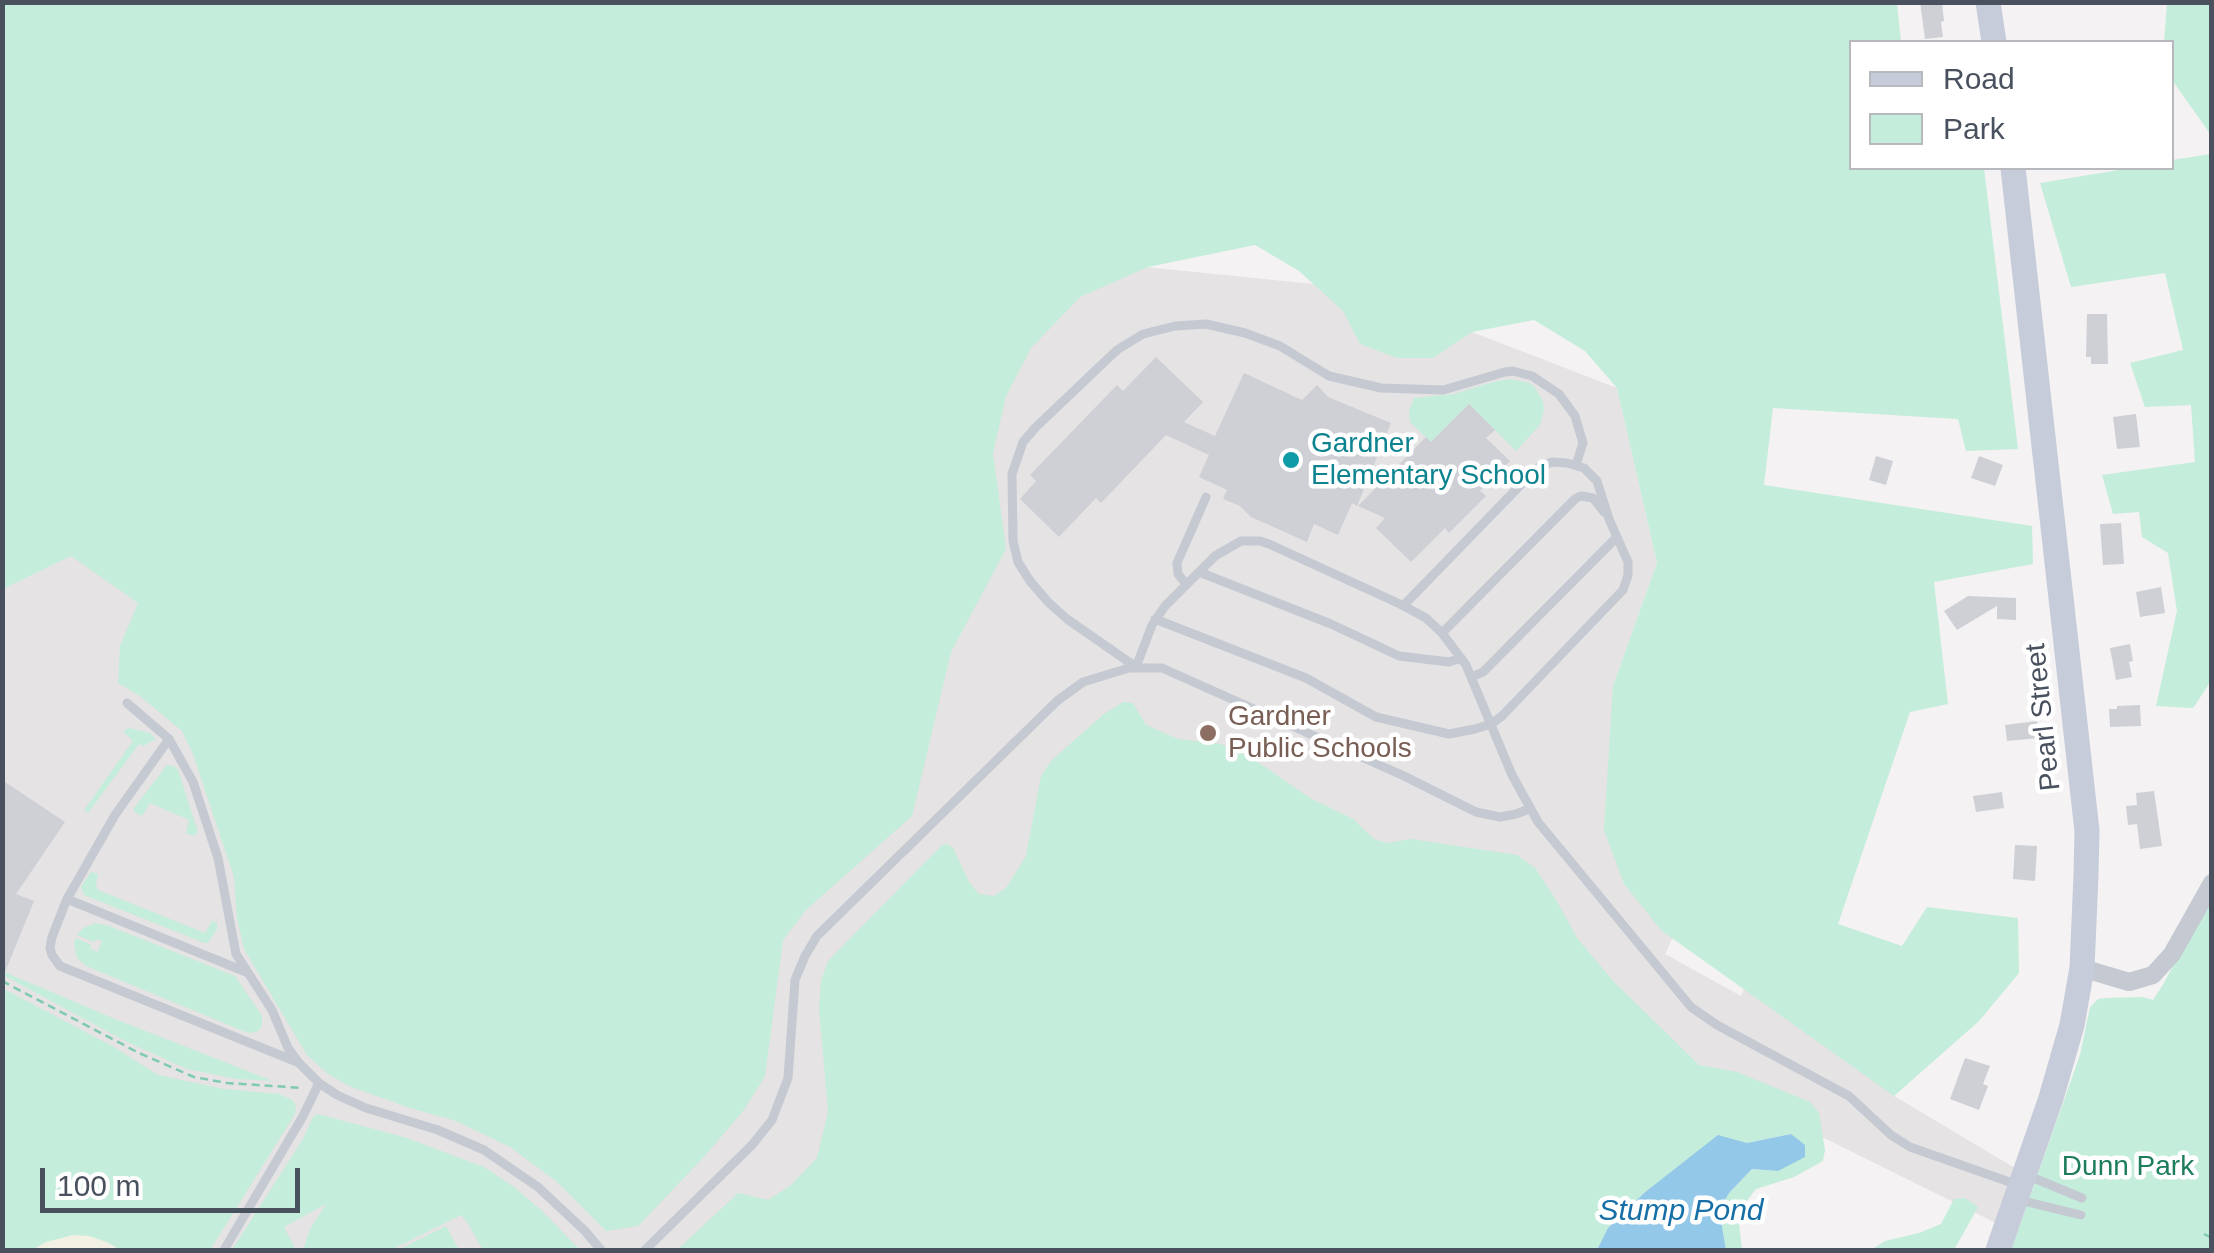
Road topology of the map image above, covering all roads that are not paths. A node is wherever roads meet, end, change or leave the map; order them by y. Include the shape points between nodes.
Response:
1 (1988, 2) edge
2 (1994, 40) edge
3 (2012, 170) edge
4 (1576, 465) junction
5 (1206, 498) dead end
6 (1609, 519) junction
7 (1617, 537) junction
8 (1198, 572) junction
9 (1186, 584) junction
10 (1404, 606) junction
11 (1155, 620) junction
12 (1442, 634) junction
13 (1462, 658) junction
14 (1136, 668) junction
15 (1472, 677) junction
16 (127, 703) dead end
17 (1491, 724) junction
18 (169, 739) junction
19 (1529, 809) junction
20 (2212, 883) edge
21 (68, 899) junction
22 (2082, 968) junction
23 (246, 972) junction
24 (299, 1063) junction
25 (317, 1086) junction
26 (2021, 1186) junction
27 (2082, 1198) dead end
28 (2081, 1215) dead end
29 (224, 1250) edge
30 (601, 1250) edge
31 (645, 1250) edge
32 (1998, 1250) edge

1 - 2 main road
3 - 22 main road, Pearl Street via 2087,831
4 - 6 lane via 1597,481
4 - 10 lane via 1552,462 1531,472
4 - 14 lane via 1583,442 1574,416 1551,387 1523,373 1443,390 1381,388 1330,376 1280,346 1225,327 1190,324 1142,334 1106,359 1023,442 1011,492 1016,553 1030,581 1067,619
5 - 9 lane via 1178,563
6 - 7 lane
6 - 12 lane via 1592,498 1575,498
7 - 15 lane
7 - 17 lane via 1628,562 1624,590
8 - 9 lane
8 - 10 lane via 1233,544 1260,541
8 - 13 lane via 1399,656
9 - 11 lane
10 - 12 lane
11 - 14 lane
11 - 17 lane via 1306,678 1376,717 1449,734
12 - 13 lane
13 - 15 lane
14 - 19 lane via 1184,677 1486,816
14 - 31 lane via 1070,690 818,936 795,980 788,1078 772,1120
15 - 17 lane
16 - 18 lane
17 - 19 lane
18 - 21 lane
18 - 23 lane via 193,782
19 - 26 lane via 1699,1014 1849,1096 1910,1148
20 - 22 street via 2153,975 2129,982
21 - 23 lane
21 - 24 lane via 50,948 60,966
22 - 26 main road, Pearl Street via 2062,1064
23 - 24 lane
24 - 25 lane
25 - 29 lane
25 - 30 lane via 484,1150 538,1187
26 - 27 lane
26 - 28 lane
26 - 32 main road, Pearl Street

